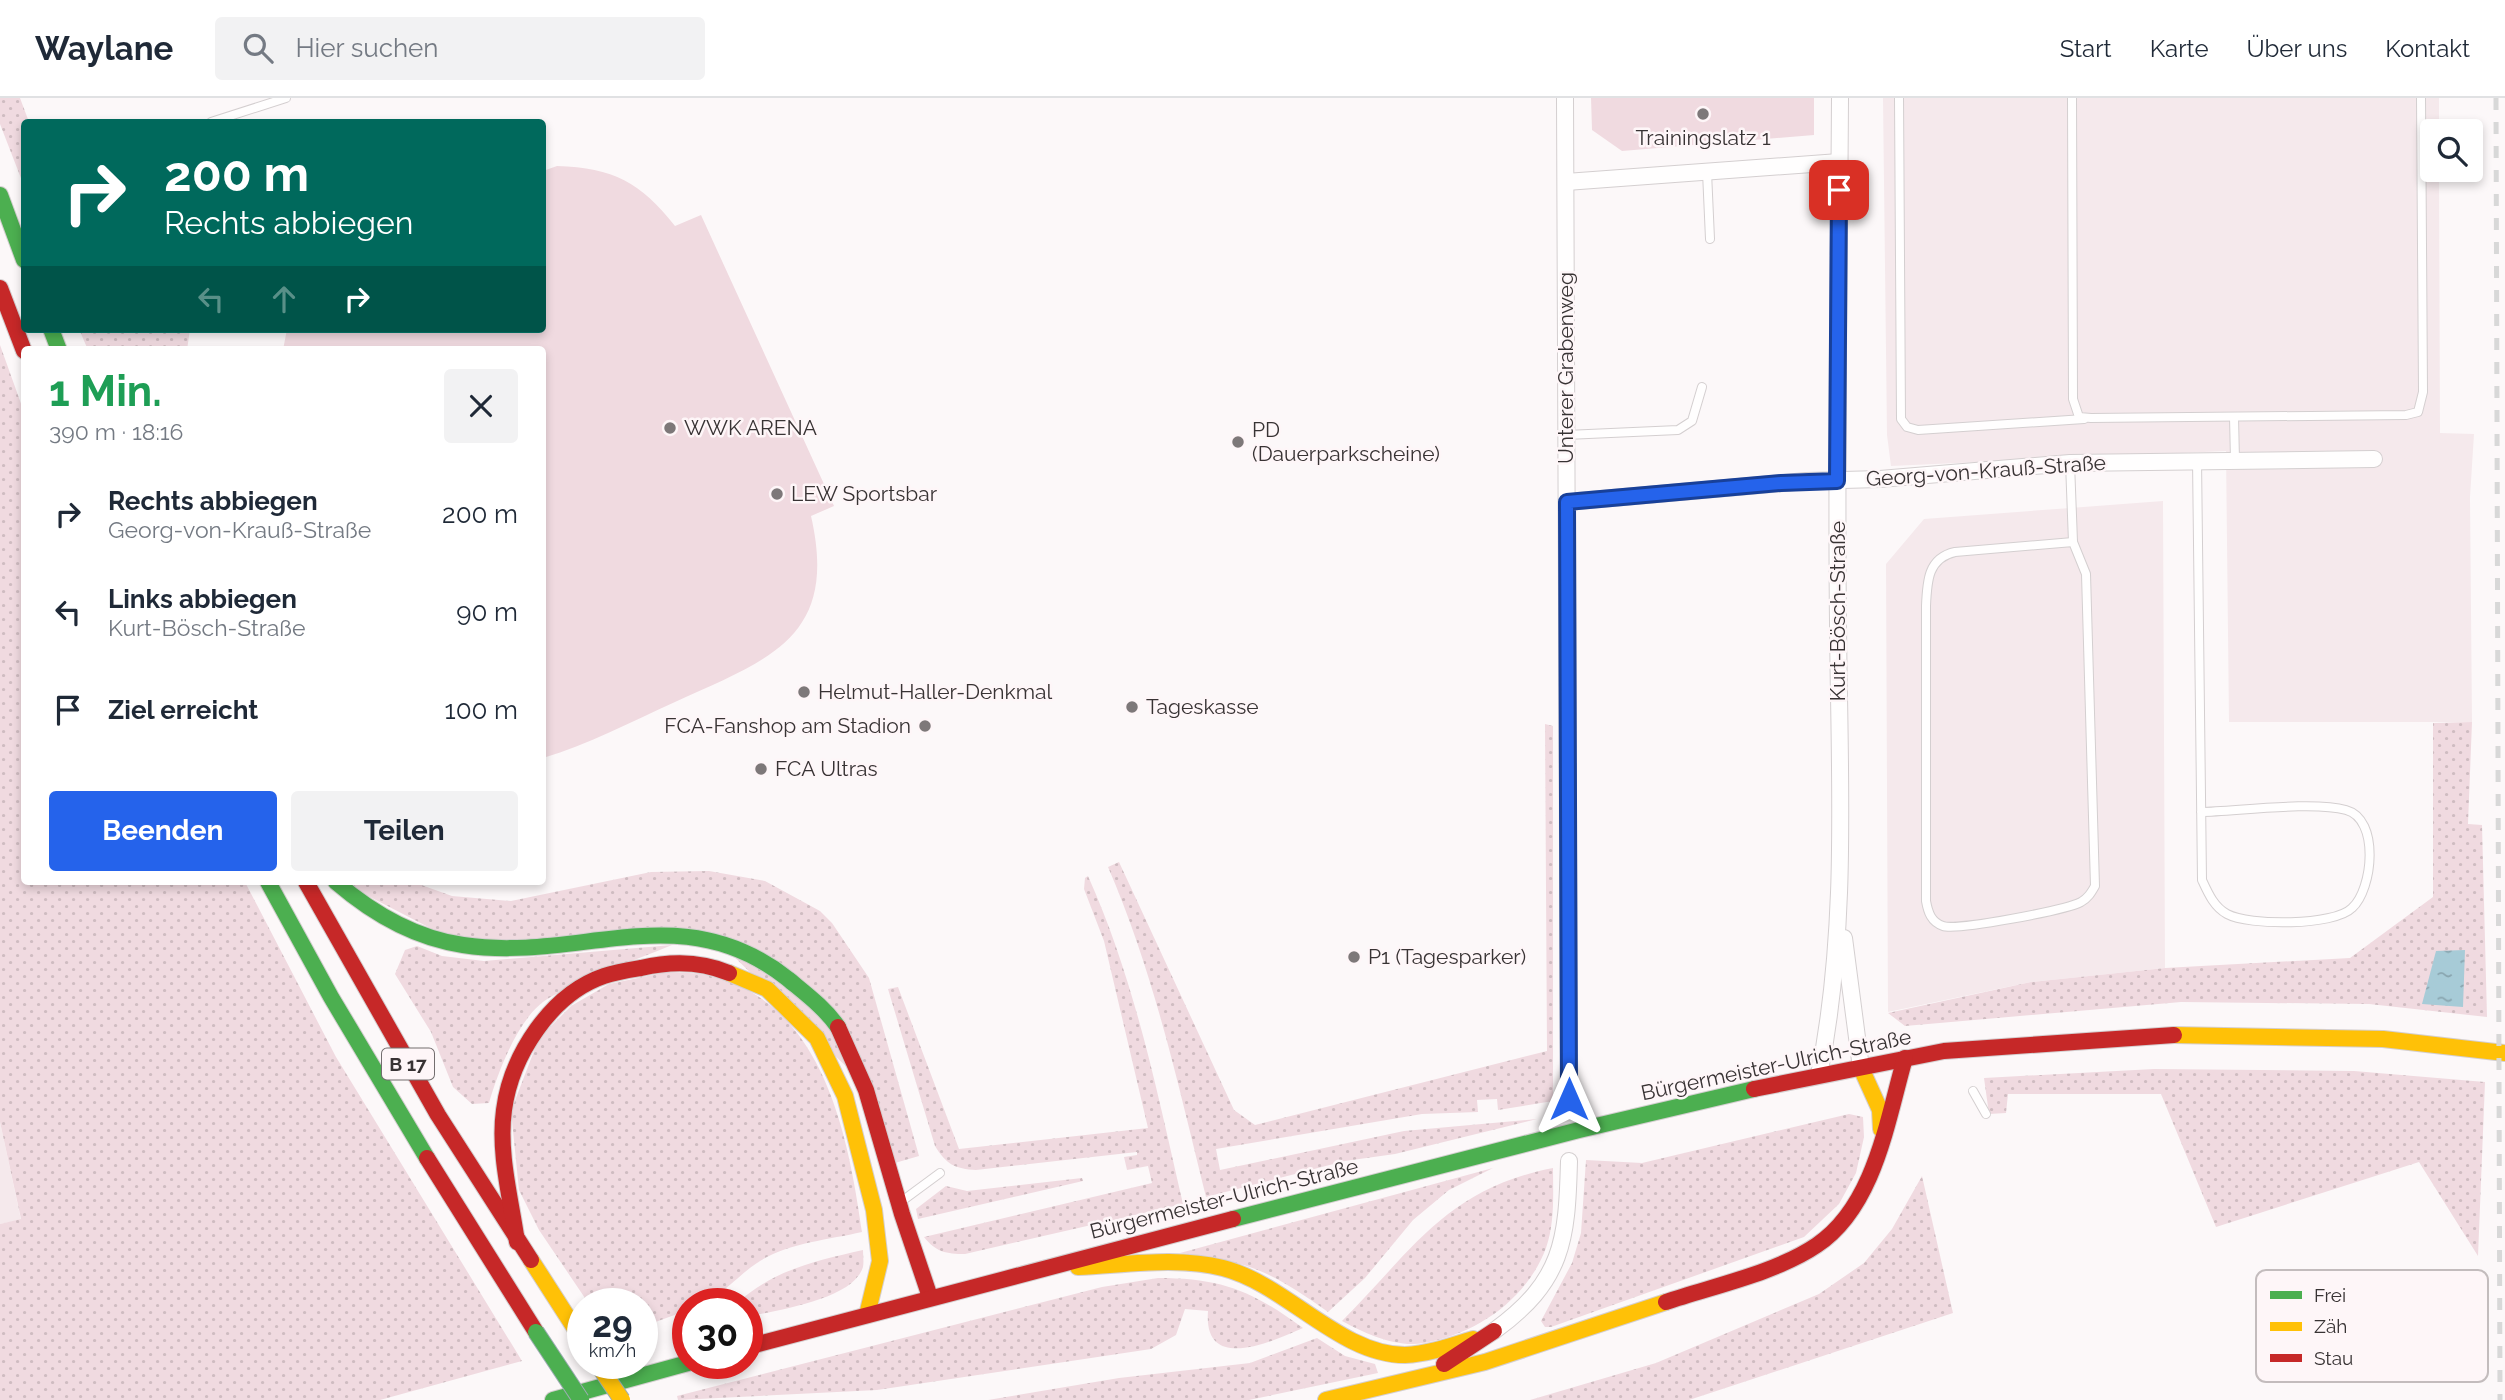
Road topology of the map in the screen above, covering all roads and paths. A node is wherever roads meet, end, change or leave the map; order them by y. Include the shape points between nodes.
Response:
1 (286, 98) edge
2 (1565, 98) edge
3 (1840, 98) edge
4 (1899, 98) edge
5 (2072, 98) edge
6 (2421, 98) edge
7 (220, 119) edge
8 (1839, 162) junction
9 (1707, 172) junction
10 (1566, 182) junction
11 (0, 195) edge
12 (1710, 239) dead end
13 (21, 252) edge
14 (0, 288) edge
15 (22, 346) edge
16 (1702, 387) dead end
17 (2234, 417) junction
18 (2091, 418) junction
19 (1566, 435) junction
20 (2197, 459) junction
21 (2374, 459) dead end
22 (2235, 460) junction
23 (2070, 463) junction
24 (1837, 481) junction
25 (1567, 502) junction
26 (2073, 542) junction
27 (2201, 812) junction
28 (270, 885) edge
29 (308, 885) edge
30 (339, 885) edge
31 (1840, 915) junction
32 (2505, 1053) edge
33 (1905, 1058) junction
34 (1861, 1068) junction
35 (1819, 1075) junction
36 (1973, 1091) dead end
37 (1569, 1099) dead end
38 (1986, 1114) dead end
39 (1881, 1135) junction
40 (1569, 1161) dead end
41 (940, 1173) dead end
42 (898, 1203) junction
43 (517, 1242) junction
44 (1041, 1268) junction
45 (930, 1297) junction
46 (867, 1315) junction
47 (567, 1317) edge
48 (1494, 1331) junction
49 (763, 1343) edge
50 (672, 1367) edge
51 (608, 1379) edge
52 (1379, 1389) junction
53 (553, 1400) edge
54 (581, 1400) edge
55 (622, 1400) edge
56 (1326, 1400) edge

1 - 7 lane
2 - 10 street, Unterer Grabenweg
3 - 8 street, Kurt-Bösch-Straße
4 - 18 lane via 1901,419 1918,430
5 - 18 lane via 2073,399 2079,417
6 - 17 lane via 2421,408 2406,415
8 - 9 street
8 - 24 street, Kurt-Bösch-Straße
9 - 10 street
9 - 12 lane
10 - 19 street, Unterer Grabenweg
11 - 13 main road
14 - 15 main road
16 - 19 lane via 1696,413 1678,430
17 - 18 lane
17 - 22 lane
19 - 25 street, Unterer Grabenweg
20 - 22 street, Georg-von-Krauß-Straße
20 - 23 street, Georg-von-Krauß-Straße
20 - 27 lane
21 - 22 street, Georg-von-Krauß-Straße
23 - 24 street, Georg-von-Krauß-Straße
23 - 26 lane
24 - 25 street, Georg-von-Krauß-Straße
24 - 31 street, Kurt-Bösch-Straße
25 - 37 street, Unterer Grabenweg
26 - 26 lane via 2086,574 2095,886 2089,896 2072,906 1961,927 1939,925 1931,918 1926,901 1926,606 1932,567 1945,554 1955,552
27 - 27 lane via 2202,880 2213,902 2227,914 2250,921 2329,920 2351,910 2364,892 2368,834 2349,811 2328,807
28 - 54 main road, B 17, bridge via 449,1196
29 - 43 main road, B 17 via 418,1082
30 - 42 main road via 408,929 465,946 515,948 661,931 716,939 783,970 837,1025 868,1088
31 - 34 street, Kurt-Bösch-Straße
31 - 35 street, Kurt-Bösch-Straße via 1828,1034
32 - 33 main road, Bürgermeister-Ulrich-Straße via 2384,1039 2196,1033 1968,1047
33 - 34 main road, Bürgermeister-Ulrich-Straße
33 - 39 main road
34 - 35 main road, Bürgermeister-Ulrich-Straße
34 - 39 main road via 1880,1110
35 - 44 main road, Bürgermeister-Ulrich-Straße via 1605,1124
36 - 38 lane
39 - 52 main road via 1864,1186 1847,1217 1819,1244 1781,1263 1485,1362
40 - 48 street via 1568,1224 1559,1257 1536,1295
41 - 42 lane
42 - 45 main road
43 - 46 main road via 502,1126 512,1077 533,1033 565,999 604,976 666,962 713,966 767,989 817,1038 845,1097 874,1210 880,1261
43 - 47 main road, B 17
44 - 45 main road, Bürgermeister-Ulrich-Straße
44 - 48 main road via 1186,1264 1223,1268 1269,1286 1341,1335 1396,1354 1445,1348
45 - 46 main road, Bürgermeister-Ulrich-Straße
46 - 49 main road, Bürgermeister-Ulrich-Straße
48 - 52 main road via 1455,1359
50 - 53 main road
51 - 55 main road, bridge
52 - 56 main road

